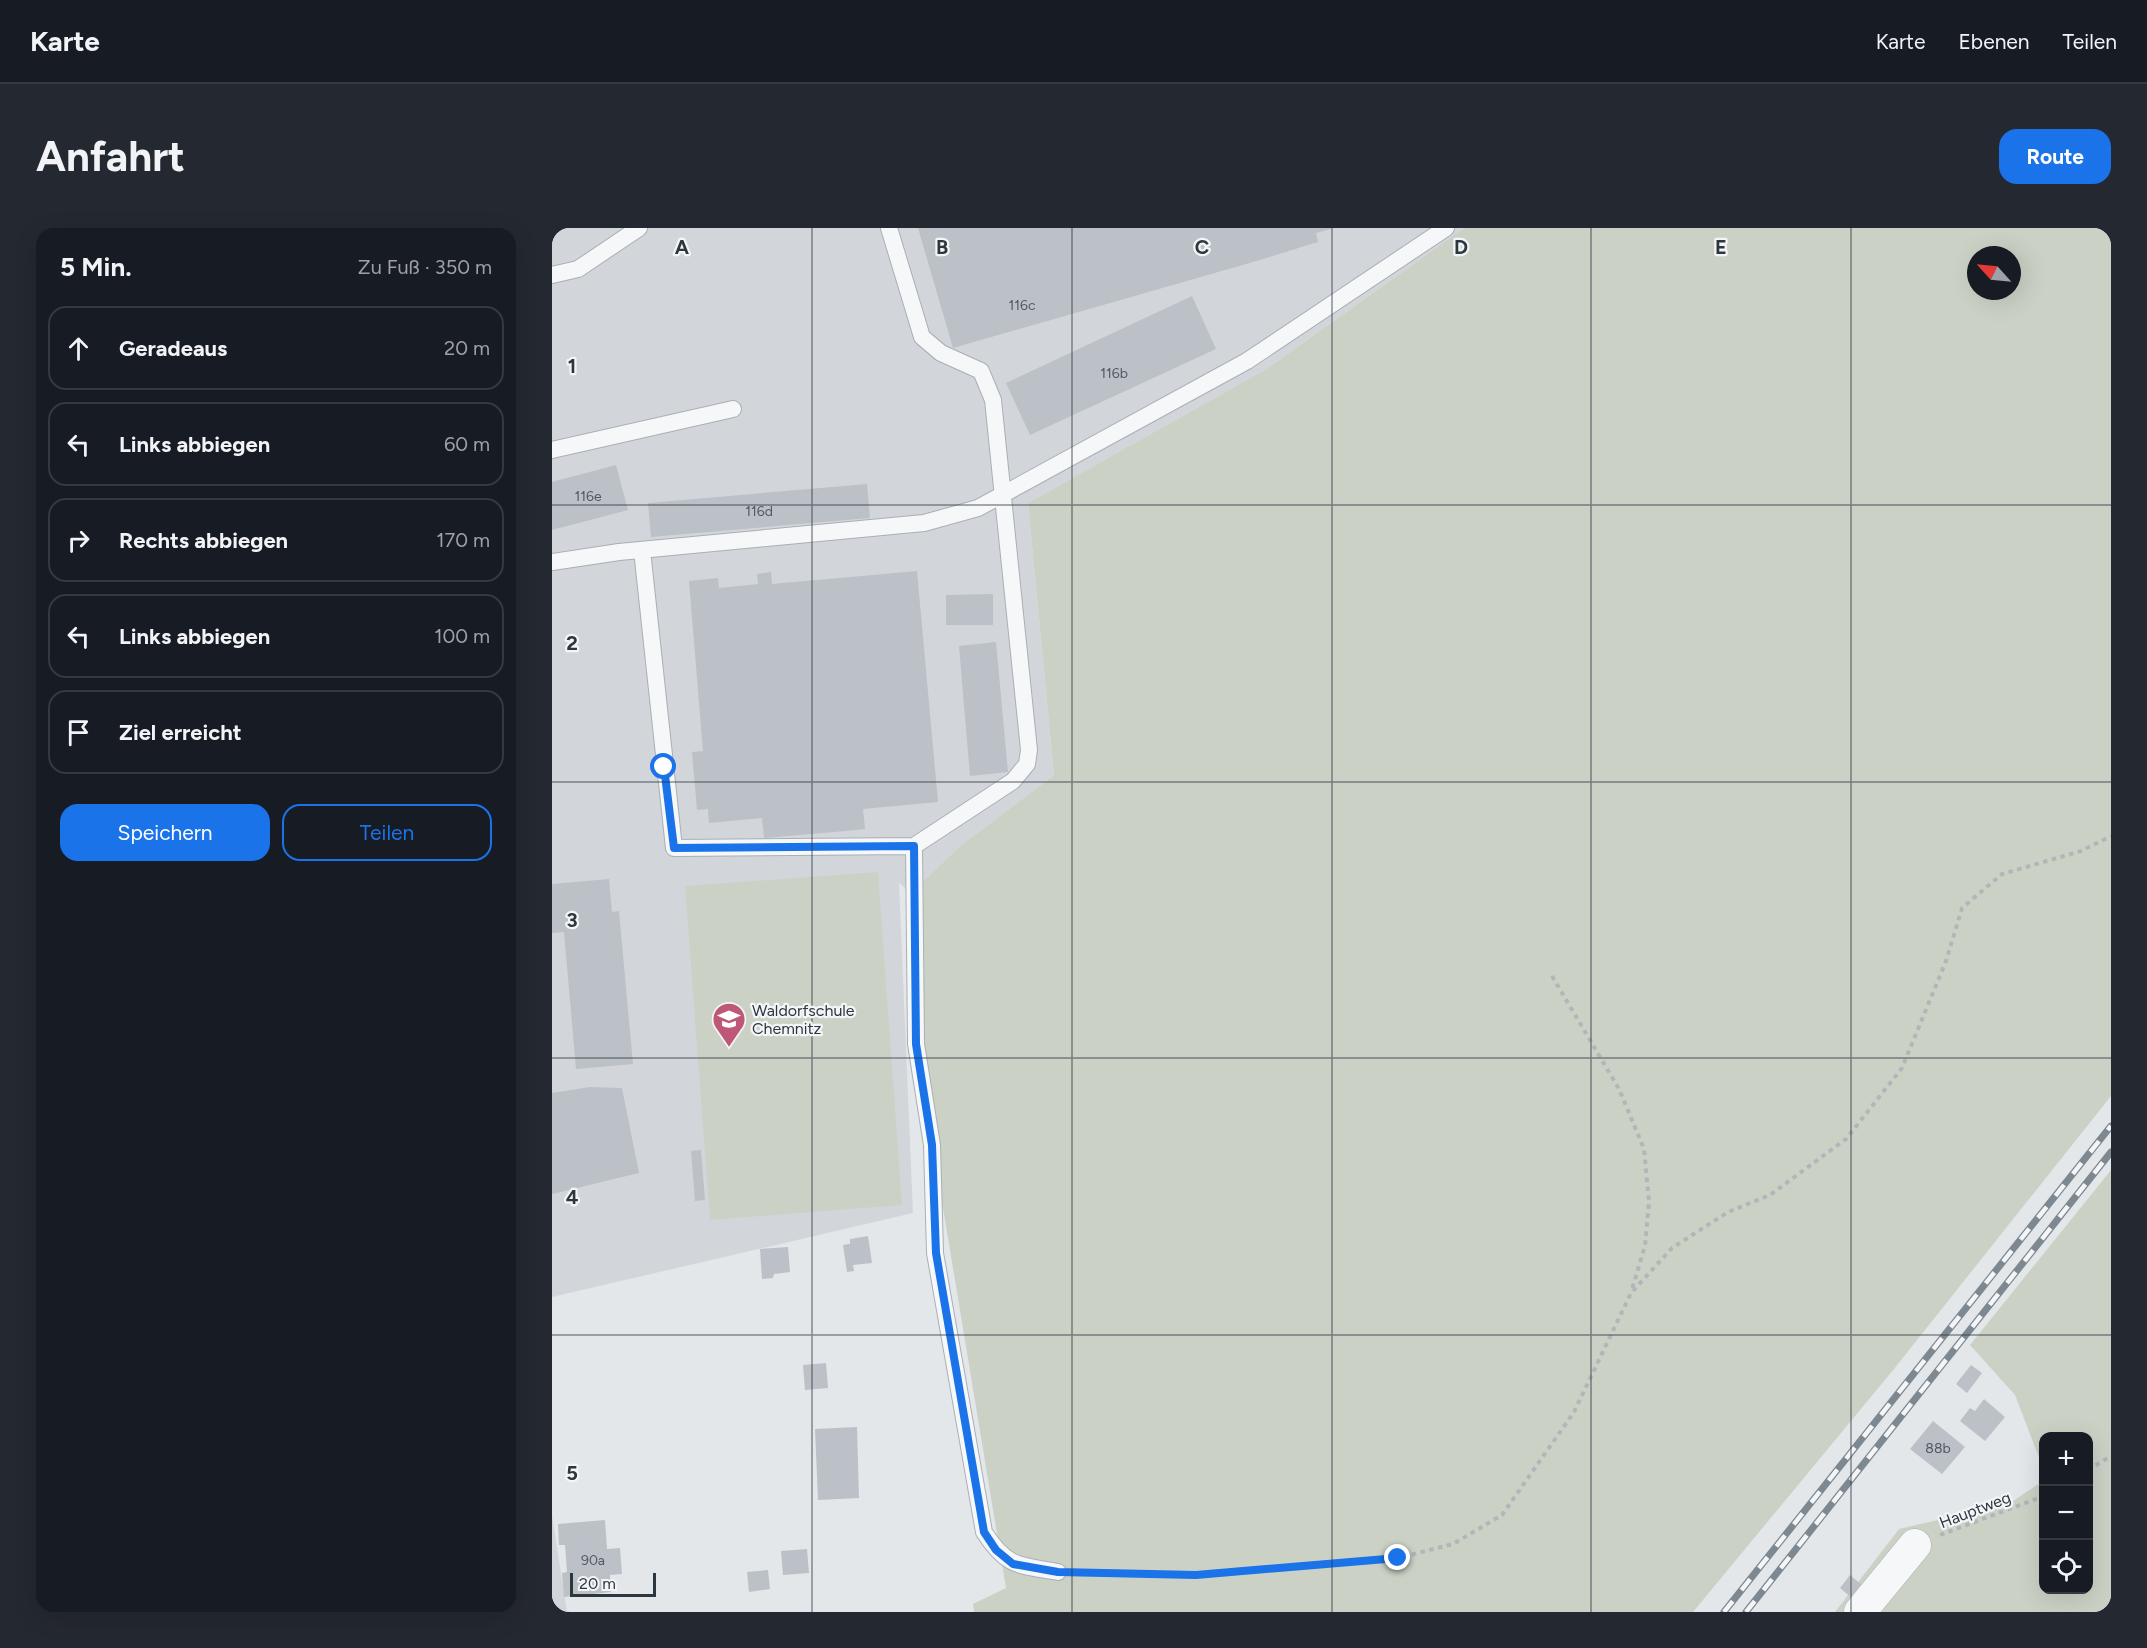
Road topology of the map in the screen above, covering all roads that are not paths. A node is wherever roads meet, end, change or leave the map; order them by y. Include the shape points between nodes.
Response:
1 (639, 228) edge
2 (889, 228) edge
3 (1446, 228) edge
4 (552, 275) edge
5 (733, 409) dead end
6 (552, 450) edge
7 (1005, 494) junction
8 (642, 550) junction
9 (552, 562) edge
10 (914, 846) junction
11 (1915, 1545) road end
12 (1058, 1572) road end
13 (1860, 1612) edge

1 - 4 lane via 578,269
2 - 7 lane via 922,337 942,353 981,371 993,400
3 - 7 lane via 1247,361
5 - 6 lane
7 - 8 lane via 978,508 924,523
7 - 10 lane via 1029,750 1027,764 1013,781
8 - 9 lane
8 - 10 lane via 674,848
10 - 12 lane via 916,1044 932,1145 936,1253 984,1532 996,1550 1013,1564
11 - 13 street

